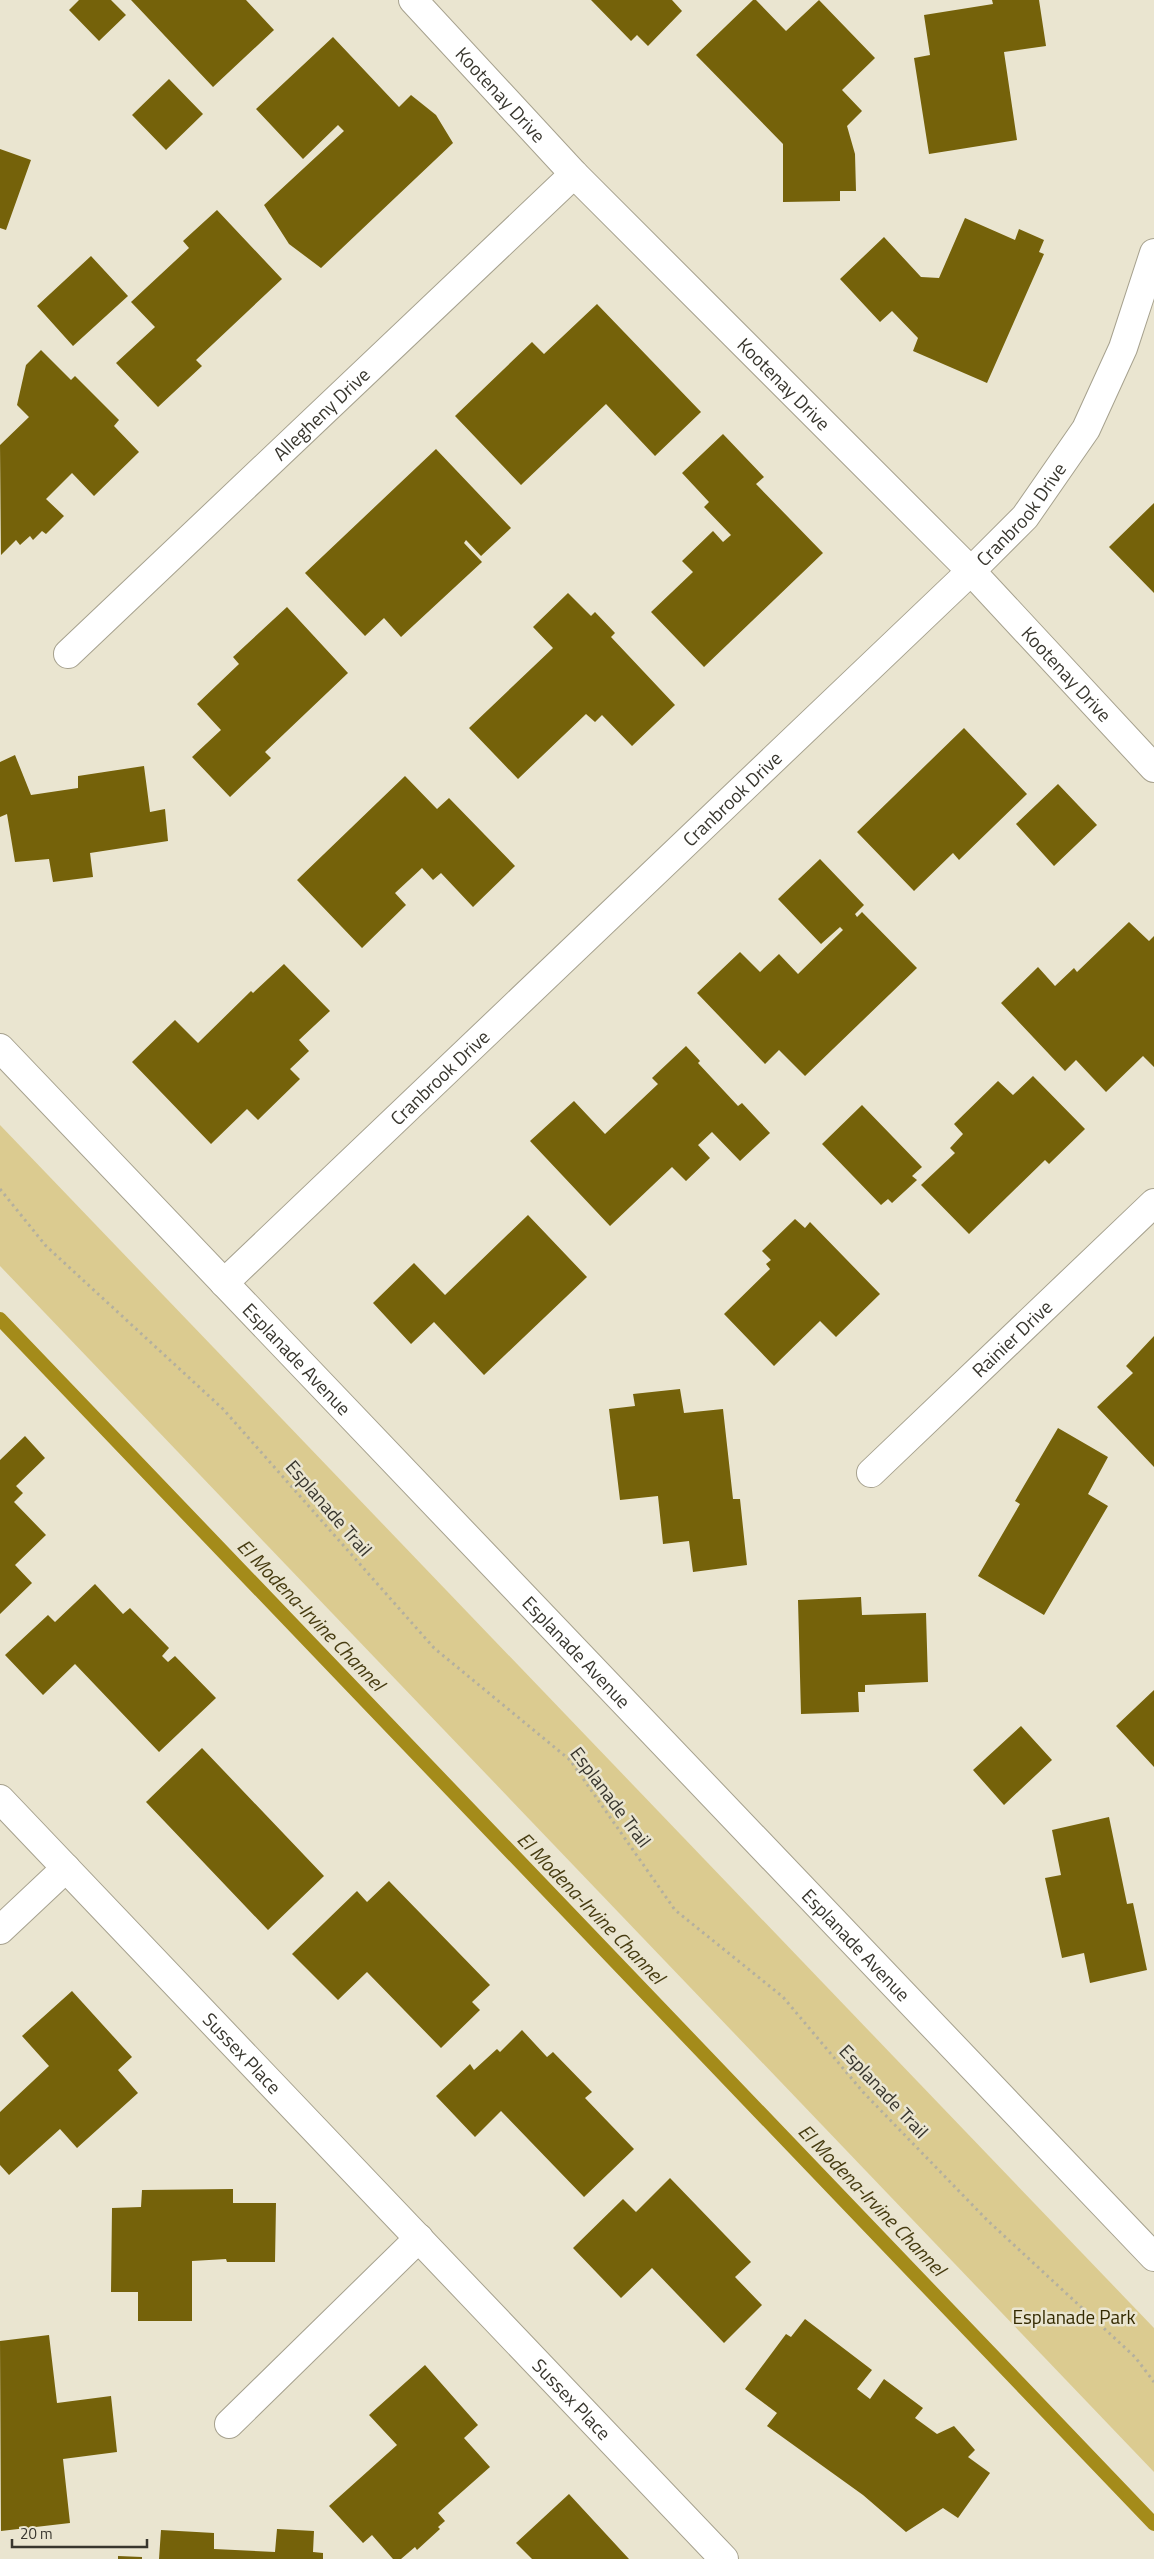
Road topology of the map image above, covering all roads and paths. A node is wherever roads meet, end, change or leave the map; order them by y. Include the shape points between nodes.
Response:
1 (413, 0) edge
2 (574, 174) junction
3 (1154, 253) edge
4 (971, 571) junction
5 (68, 654) dead end
6 (1154, 768) edge
7 (0, 1048) edge
8 (0, 1189) edge
9 (1154, 1203) edge
10 (224, 1283) junction
11 (871, 1473) dead end
12 (0, 1799) edge
13 (66, 1868) junction
14 (0, 1930) edge
15 (418, 2238) junction
16 (1154, 2256) edge
17 (1154, 2382) edge
18 (229, 2424) dead end
19 (724, 2559) edge

1 - 2 street, Kootenay Drive
2 - 4 street, Kootenay Drive
2 - 5 street, Allegheny Drive
3 - 4 street, Cranbrook Drive via 1123,348 1086,429 1025,517
4 - 6 street, Kootenay Drive
4 - 10 street, Cranbrook Drive
7 - 10 street, Esplanade Avenue
8 - 17 path, Esplanade Trail via 46,1246 223,1408 434,1648 570,1760 675,1910 783,1997 862,2092 987,2220 1135,2357
9 - 11 street, Rainier Drive
10 - 16 street, Esplanade Avenue
12 - 13 street, Sussex Place
13 - 14 street
13 - 15 street, Sussex Place
15 - 18 street
15 - 19 street, Sussex Place

